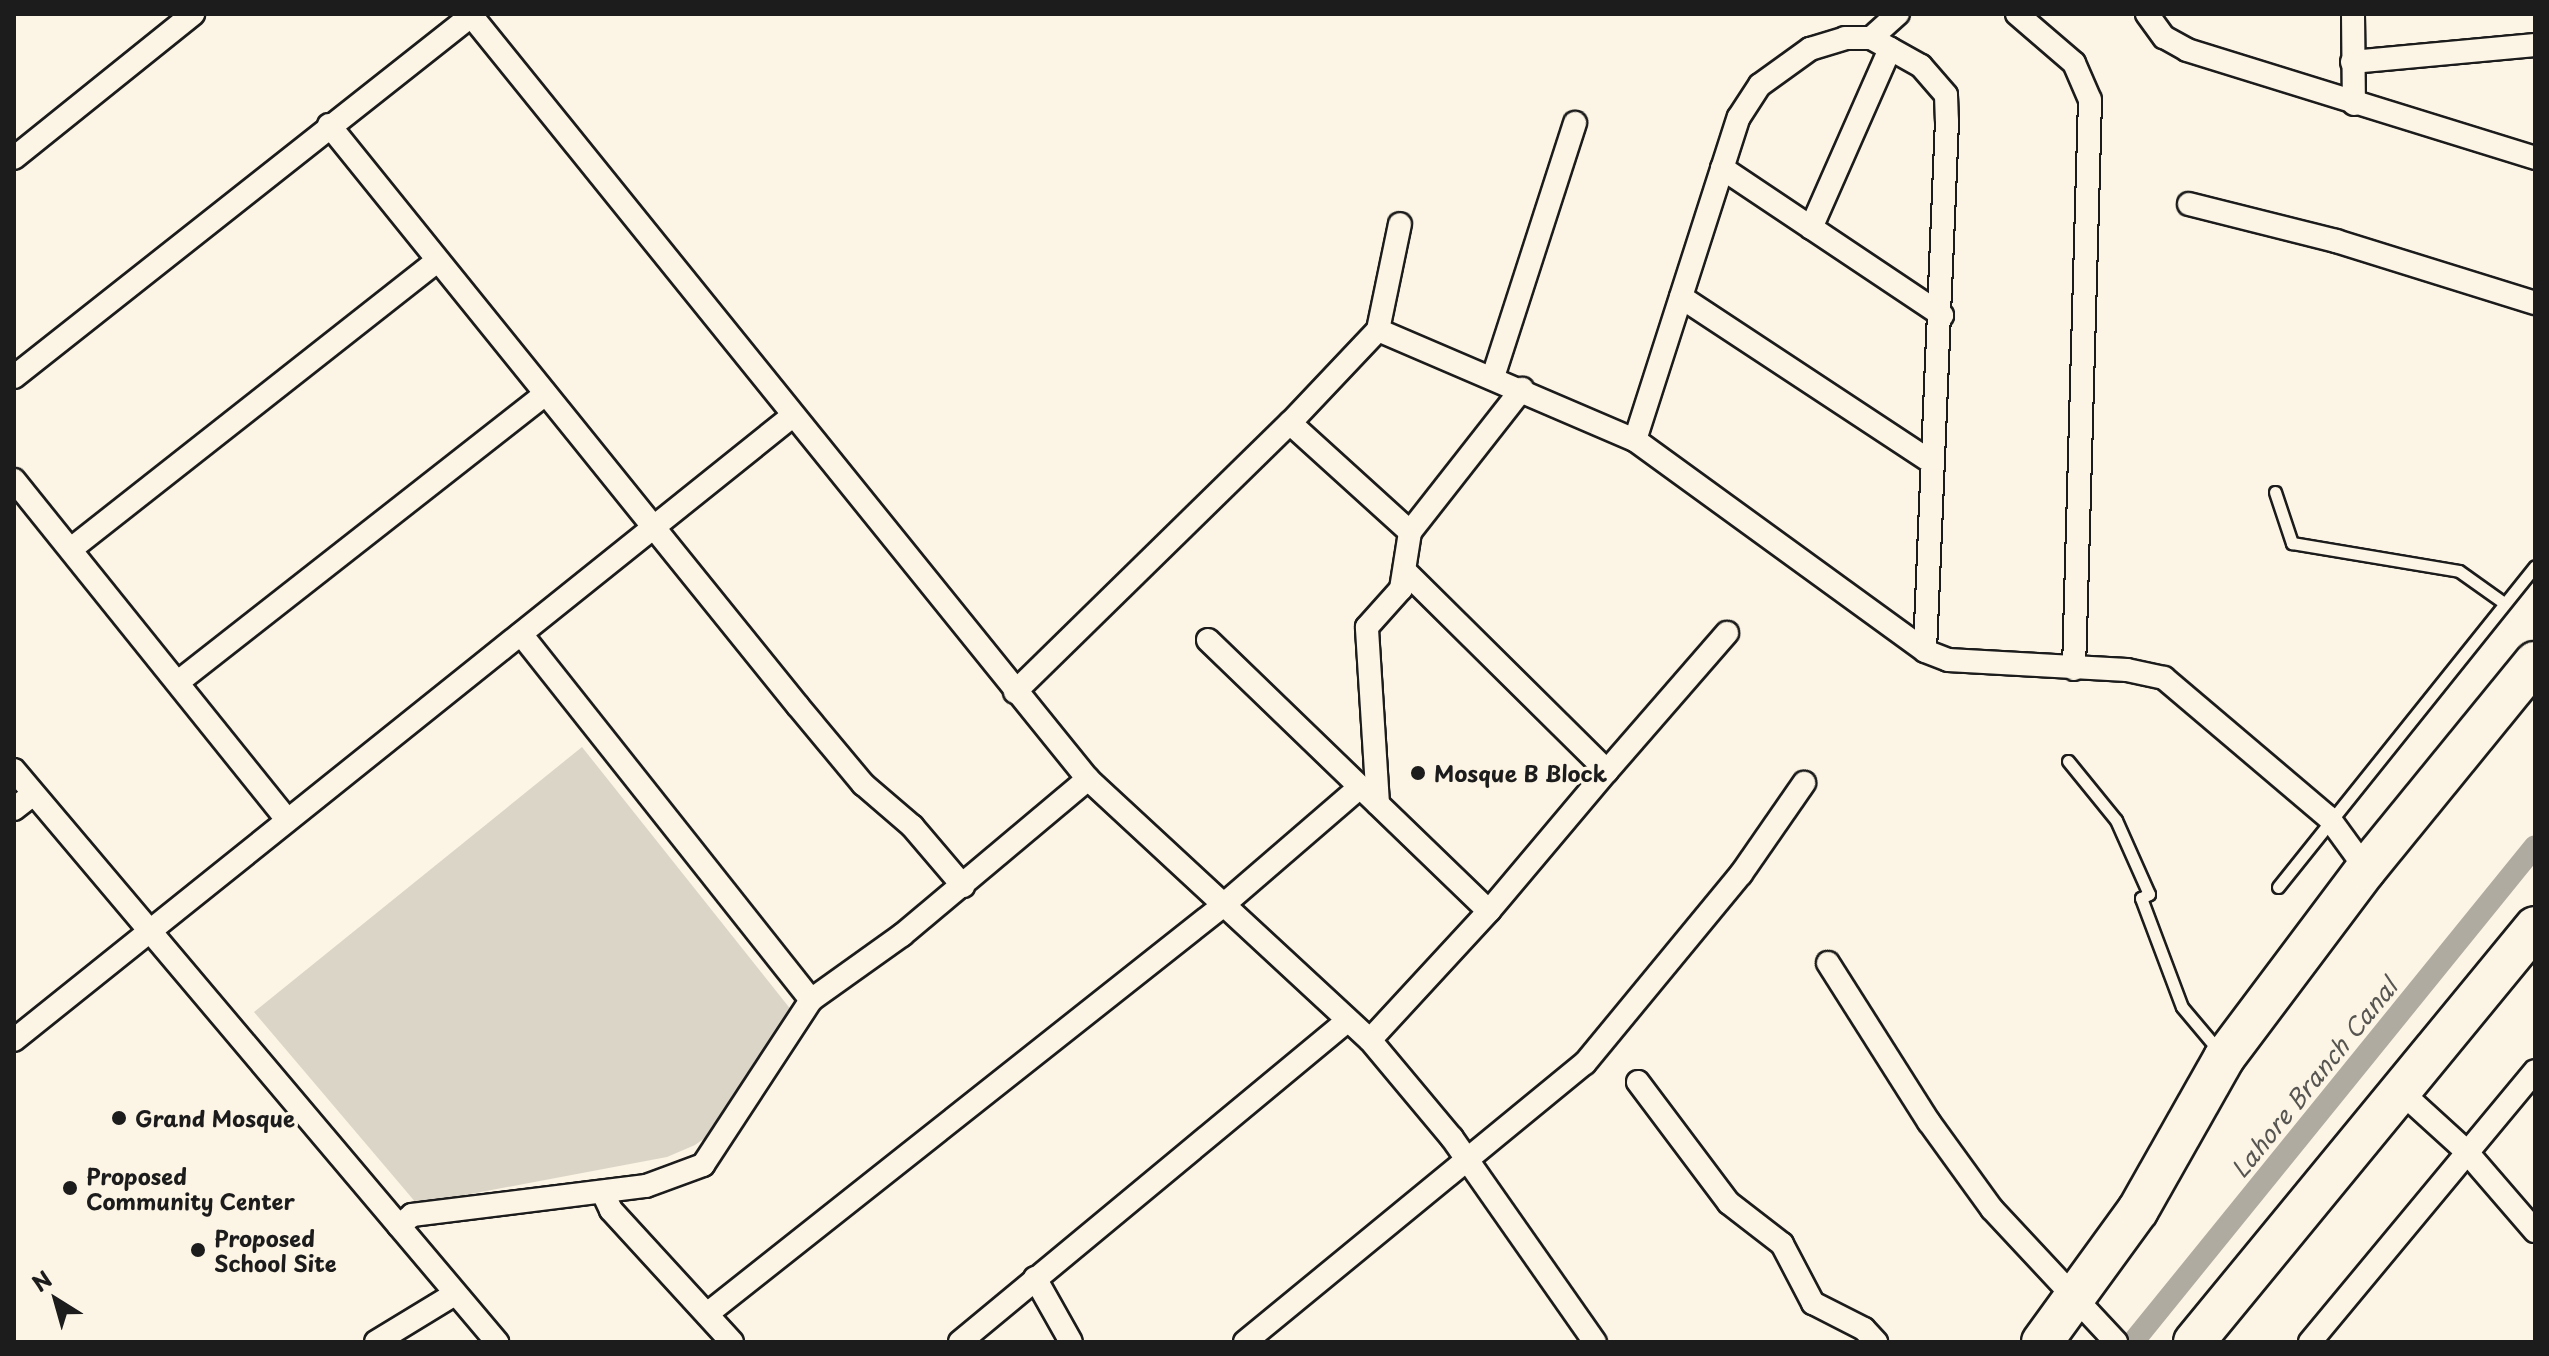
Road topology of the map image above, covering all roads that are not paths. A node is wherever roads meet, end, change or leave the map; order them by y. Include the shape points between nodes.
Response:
1 (193, 14) edge
2 (1898, 14) edge
3 (2017, 14) edge
4 (2147, 14) edge
5 (2353, 14) edge
6 (470, 15) edge
7 (1881, 43) junction
8 (2535, 45) edge
9 (2352, 62) junction
10 (2354, 104) junction
11 (1575, 123) dead end
12 (329, 125) junction
13 (14, 158) edge
14 (2535, 158) edge
15 (1722, 168) junction
16 (2189, 204) dead end
17 (1400, 224) dead end
18 (1811, 228) junction
19 (437, 261) junction
20 (1681, 297) junction
21 (2535, 303) edge
22 (1942, 315) junction
23 (1378, 330) junction
24 (14, 377) edge
25 (1493, 377) junction
26 (1522, 389) junction
27 (545, 394) junction
28 (791, 417) junction
29 (1290, 423) junction
30 (1635, 440) junction
31 (1931, 462) junction
32 (14, 480) edge
33 (2275, 492) dead end
34 (652, 527) junction
35 (1410, 532) junction
36 (71, 549) junction
37 (2535, 566) edge
38 (1407, 573) junction
39 (2504, 603) junction
40 (1727, 633) dead end
41 (521, 634) junction
42 (1208, 640) dead end
43 (1925, 651) junction
44 (2535, 662) edge
45 (2074, 669) junction
46 (178, 682) junction
47 (1015, 692) junction
48 (2068, 761) dead end
49 (14, 770) edge
50 (1607, 771) junction
51 (1088, 779) junction
52 (1804, 783) dead end
53 (1359, 788) junction
54 (33, 794) junction
55 (1378, 804) junction
56 (14, 809) edge
57 (2329, 818) junction
58 (287, 820) junction
59 (2366, 869) junction
60 (963, 886) junction
61 (2278, 887) dead end
62 (1221, 907) junction
63 (1489, 911) junction
64 (2535, 927) edge
65 (149, 931) junction
66 (1828, 963) dead end
67 (811, 1000) junction
68 (1347, 1021) junction
69 (14, 1040) edge
70 (1370, 1040) junction
71 (2224, 1058) junction
72 (2535, 1071) edge
73 (1638, 1082) dead end
74 (2399, 1090) junction
75 (2465, 1150) junction
76 (1465, 1161) junction
77 (604, 1195) junction
78 (399, 1226) junction
79 (2535, 1231) edge
80 (1035, 1278) junction
81 (455, 1294) junction
82 (2086, 1313) junction
83 (707, 1314) junction
84 (376, 1342) edge
85 (497, 1342) edge
86 (732, 1342) edge
87 (960, 1342) edge
88 (1071, 1342) edge
89 (1245, 1342) edge
90 (1595, 1342) edge
91 (1876, 1342) edge
92 (2042, 1342) edge
93 (2116, 1342) edge
94 (2194, 1342) edge
95 (2310, 1342) edge

1 - 13 street
2 - 7 street
3 - 45 street via 2074,63 2090,100
4 - 10 street via 2164,37 2187,50
5 - 9 street
6 - 12 street
6 - 28 street
7 - 15 street via 1828,41 1771,76 1739,117
7 - 18 street
7 - 22 street via 1921,66 1946,95
8 - 9 street
9 - 10 street
10 - 14 street
11 - 25 street
12 - 19 street
12 - 24 street
15 - 18 street
15 - 20 street
16 - 21 street via 2336,241
17 - 23 street
18 - 22 street
19 - 27 street
19 - 36 street
20 - 30 street
20 - 31 street
22 - 31 street
23 - 25 street
23 - 29 street
25 - 26 street
26 - 30 street
26 - 35 street
27 - 34 street
27 - 46 street
28 - 34 street
28 - 47 street
29 - 35 street
29 - 47 street
30 - 43 street
31 - 43 street
32 - 36 street
33 - 39 lane via 2292,543 2459,571
34 - 41 street
34 - 60 street via 863,784 912,826
35 - 38 street
36 - 46 street
37 - 39 lane
38 - 50 street
38 - 55 street via 1401,589 1370,620 1364,637
39 - 57 lane
40 - 50 street
41 - 58 street
41 - 67 street
42 - 53 street
43 - 45 street via 1948,660
44 - 59 highway
45 - 57 street via 2127,670 2164,678
46 - 58 street
47 - 51 street
48 - 71 lane via 2116,820 2149,894 2141,898 2182,1007
49 - 54 street
50 - 63 street
51 - 60 street
51 - 62 street
52 - 76 street via 1741,874 1594,1052
53 - 55 street
53 - 62 street
54 - 56 street
54 - 65 street
55 - 63 street
57 - 59 street
57 - 61 lane
58 - 65 street
59 - 71 highway
60 - 67 street
62 - 68 street
62 - 83 street
63 - 70 street
64 - 74 highway
65 - 69 street
65 - 78 street
66 - 82 street via 1983,1197
67 - 77 street via 703,1165
68 - 70 street
68 - 80 street
70 - 76 street
71 - 82 highway
72 - 75 street
73 - 91 street via 1729,1203 1782,1244 1813,1303 1864,1329
74 - 75 street
74 - 94 highway
75 - 79 street
75 - 95 street
76 - 89 street
76 - 90 street
77 - 78 street via 412,1215
77 - 83 street via 611,1210
78 - 81 street
80 - 87 street
80 - 88 street
81 - 84 street
81 - 85 street
82 - 92 highway
82 - 93 street
83 - 86 street

